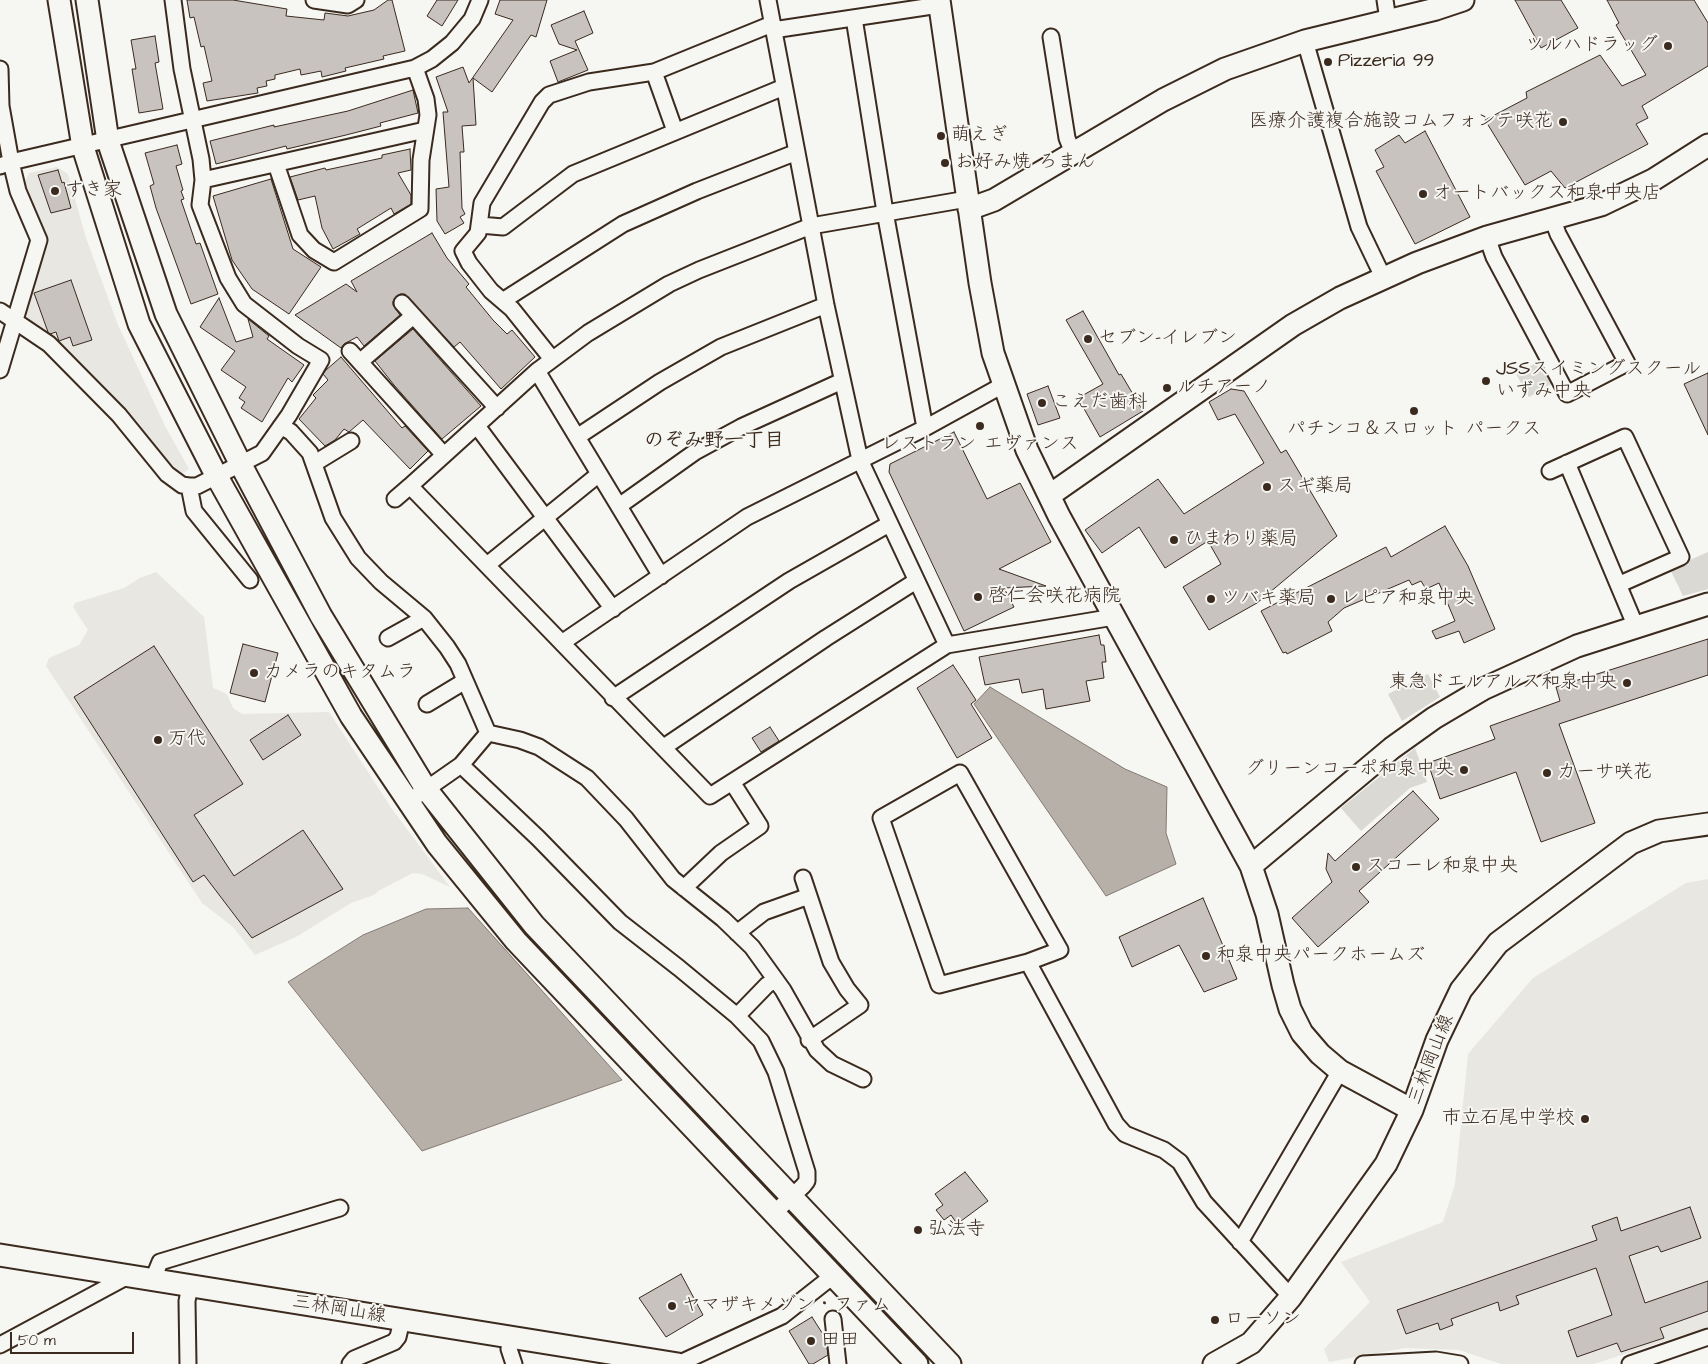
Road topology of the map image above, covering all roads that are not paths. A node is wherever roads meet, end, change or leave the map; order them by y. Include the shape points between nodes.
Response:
1 (58, 0) edge
2 (88, 0) edge
3 (173, 0) edge
4 (314, 0) edge
5 (356, 0) edge
6 (480, 0) edge
7 (768, 0) edge
8 (939, 2) edge
9 (1452, 2) edge
10 (1387, 10) edge
11 (854, 18) junction
12 (773, 27) junction
13 (1051, 37) dead end
14 (1305, 41) junction
15 (0, 68) edge
16 (415, 68) junction
17 (654, 72) junction
18 (784, 88) junction
19 (193, 121) junction
20 (424, 130) junction
21 (675, 130) junction
22 (108, 141) junction
23 (1708, 145) edge
24 (83, 147) junction
25 (797, 152) junction
26 (1074, 153) junction
27 (6, 164) edge
28 (276, 164) junction
29 (203, 180) junction
30 (968, 204) junction
31 (885, 212) junction
32 (1552, 218) junction
33 (480, 224) junction
34 (811, 226) junction
35 (1487, 237) junction
36 (1383, 277) junction
37 (504, 300) junction
38 (402, 303) dead end
39 (826, 306) junction
40 (0, 311) edge
41 (413, 316) junction
42 (15, 321) junction
43 (552, 359) junction
44 (0, 370) edge
45 (537, 371) junction
46 (842, 381) junction
47 (1003, 386) junction
48 (497, 408) junction
49 (281, 426) junction
50 (477, 426) junction
51 (925, 428) junction
52 (577, 437) junction
53 (351, 440) dead end
54 (444, 455) junction
55 (860, 460) junction
56 (316, 462) junction
57 (1567, 463) junction
58 (241, 465) junction
59 (1550, 471) dead end
60 (599, 474) junction
61 (216, 475) junction
62 (189, 486) junction
63 (410, 486) junction
64 (1050, 496) junction
65 (395, 499) dead end
66 (619, 506) junction
67 (545, 518) junction
68 (890, 524) junction
69 (488, 565) junction
70 (661, 576) junction
71 (250, 580) dead end
72 (916, 581) junction
73 (1620, 584) junction
74 (1708, 604) edge
75 (613, 609) junction
76 (1114, 617) junction
77 (424, 618) junction
78 (1636, 627) junction
79 (388, 638) dead end
80 (563, 642) junction
81 (947, 645) junction
82 (465, 681) junction
83 (613, 698) junction
84 (426, 704) dead end
85 (488, 733) junction
86 (664, 748) junction
87 (461, 765) junction
88 (732, 782) junction
89 (426, 789) junction
90 (409, 801) junction
91 (1708, 824) edge
92 (1251, 866) junction
93 (803, 878) dead end
94 (684, 888) junction
95 (809, 896) junction
96 (737, 933) junction
97 (1028, 962) junction
98 (776, 980) junction
99 (737, 1016) junction
100 (809, 1040) junction
101 (1340, 1071) junction
102 (863, 1080) dead end
103 (1412, 1110) junction
104 (792, 1198) junction
105 (340, 1208) dead end
106 (773, 1214) junction
107 (1240, 1242) junction
108 (0, 1255) edge
109 (130, 1275) junction
110 (834, 1275) junction
111 (153, 1279) junction
112 (190, 1286) junction
113 (1291, 1297) junction
114 (833, 1319) dead end
115 (402, 1320) junction
116 (511, 1337) junction
117 (1708, 1337) edge
118 (0, 1345) edge
119 (188, 1364) edge
120 (350, 1364) edge
121 (514, 1364) edge
122 (678, 1364) edge
123 (838, 1364) edge
124 (917, 1364) edge
125 (950, 1364) edge
126 (1214, 1364) edge
127 (1364, 1364) edge
128 (1460, 1364) edge
129 (1630, 1364) edge

1 - 24 street
2 - 22 street
3 - 19 street
4 - 5 street via 348,5
6 - 16 street via 472,19 452,42
7 - 12 street
8 - 11 street
8 - 30 street
9 - 10 street
10 - 14 street
11 - 12 street
11 - 31 street
12 - 17 street
12 - 18 street
13 - 26 street via 1049,76
14 - 26 street via 1268,52 1191,85
14 - 36 street via 1359,227
15 - 27 street
16 - 19 street
16 - 20 street via 426,99 428,114
17 - 21 street
17 - 33 street via 589,82 549,95 482,203
18 - 21 street
18 - 25 street
19 - 22 street
19 - 29 street
20 - 28 street
20 - 28 street via 420,209 334,262 314,250 300,235
21 - 33 street via 573,174 503,227
22 - 24 street
22 - 58 street via 166,314
23 - 32 street via 1620,197
24 - 27 street
24 - 61 street via 139,324
25 - 34 street
25 - 37 street via 622,224
26 - 30 street via 994,200
27 - 42 street via 39,240
28 - 29 street
29 - 49 street via 200,205 235,292 244,304 321,360
30 - 31 street
30 - 47 street via 992,353
31 - 34 street
31 - 51 street
32 - 35 street
32 - 35 street via 1627,363 1567,394 1494,257
33 - 37 street via 478,233 463,251 491,291
34 - 39 street
34 - 43 street via 669,284
35 - 36 street
36 - 64 street via 1293,325
37 - 43 street
38 - 41 street
39 - 46 street
39 - 52 street via 721,347 660,382
40 - 42 street
41 - 48 street
41 - 54 street via 356,356
42 - 44 street
42 - 62 street via 49,344 119,415 167,474
43 - 45 street
45 - 48 street
45 - 52 street
46 - 55 street
46 - 66 street via 741,427 695,452
47 - 51 street
47 - 64 street via 1027,450
48 - 50 street
49 - 56 street via 302,442
49 - 58 street via 262,453
50 - 54 street
50 - 67 street
51 - 55 street
52 - 60 street
53 - 56 street
54 - 63 street
55 - 68 street
55 - 70 street via 747,517
56 - 77 street via 330,511 345,539 381,582
57 - 59 street
57 - 73 street
57 - 73 street via 1625,437 1681,557
58 - 61 street
58 - 89 street via 321,616
60 - 66 street
60 - 67 street
61 - 62 street via 197,486
61 - 90 street via 351,716
62 - 71 street via 194,511
63 - 65 street
63 - 69 street
64 - 76 street
66 - 70 street
67 - 69 street
67 - 75 street
68 - 72 street
68 - 83 street via 789,580
69 - 80 street
70 - 75 street
72 - 81 street
72 - 86 street
73 - 78 street
74 - 78 street
75 - 80 street
76 - 81 street
76 - 92 street
77 - 79 street
77 - 82 street via 447,647
78 - 92 street via 1548,658 1483,689 1434,718 1385,754
80 - 83 street
81 - 88 street
82 - 84 street
82 - 85 street
83 - 86 street
85 - 87 street
85 - 94 street via 539,747 587,778 626,819 656,861
86 - 88 street via 710,796
87 - 89 street
87 - 99 street via 620,922
88 - 94 street via 760,826 721,852
89 - 90 street
89 - 104 street via 534,925
90 - 106 street via 437,844 516,941
91 - 103 street, 三林岡山線 via 1659,831 1631,843 1498,943 1461,990 1437,1040
92 - 101 street via 1263,899 1290,1009 1302,1032
93 - 95 street
94 - 96 street
95 - 96 street via 764,912
95 - 100 street via 831,962 860,1005
96 - 98 street via 752,947
97 - 97 street via 939,985 881,818 960,773 1060,950
97 - 107 street via 1116,1124 1125,1134 1172,1155 1180,1162 1204,1202
98 - 99 street
98 - 100 street
99 - 104 street via 753,1031 769,1054 807,1172 807,1181
100 - 102 street via 832,1064
101 - 103 street
101 - 107 street
103 - 113 street, 三林岡山線 via 1386,1164
104 - 106 street
104 - 125 street
105 - 111 street via 160,1262
106 - 110 street
107 - 113 street
108 - 109 street, 三林岡山線
109 - 111 street, 三林岡山線
109 - 118 street
110 - 122 street via 782,1316
110 - 124 street
111 - 112 street, 三林岡山線
112 - 115 street, 三林岡山線
112 - 119 street via 187,1301
113 - 126 street, 三林岡山線 via 1251,1343
114 - 123 street
115 - 116 street, 三林岡山線
115 - 120 street via 394,1342 354,1359
116 - 121 street via 509,1348
116 - 122 street, 三林岡山線
117 - 129 street
127 - 128 street via 1436,1360

